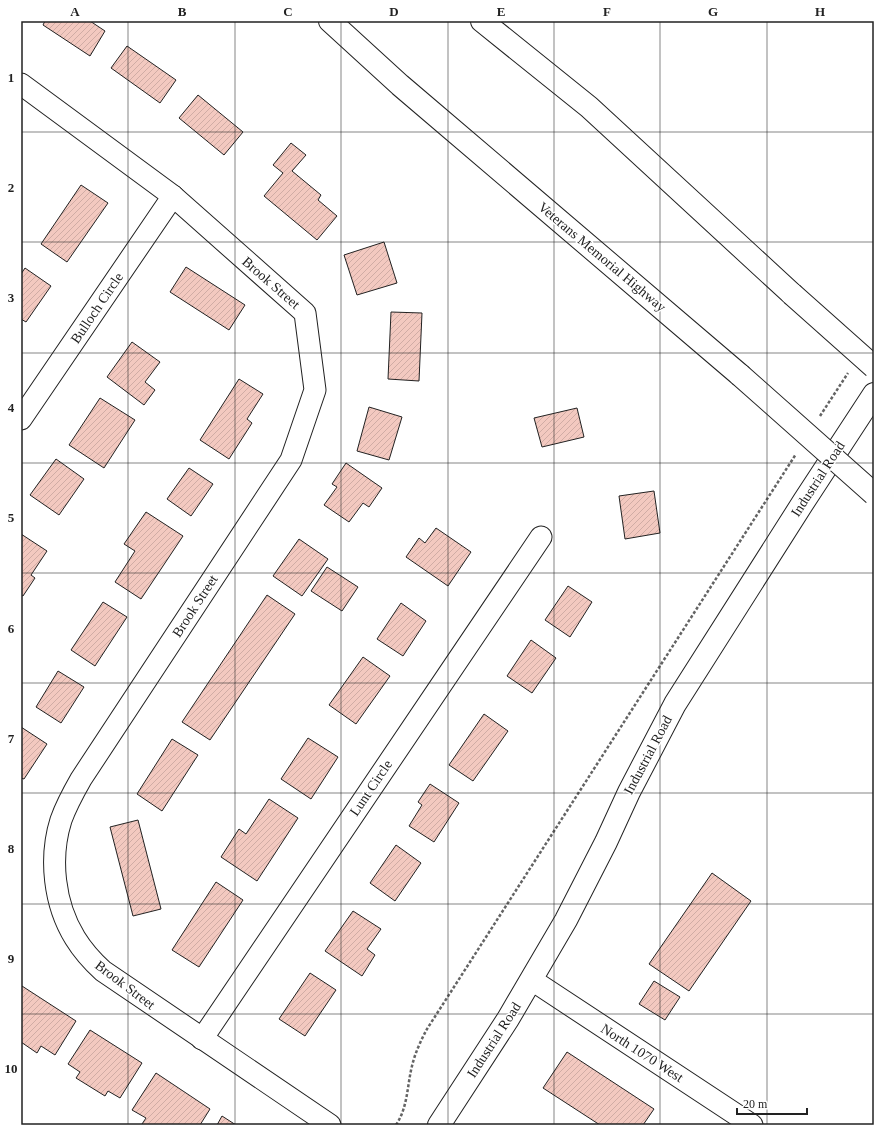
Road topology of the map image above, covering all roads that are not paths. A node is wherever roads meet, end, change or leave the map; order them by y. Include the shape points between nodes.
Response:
1 (324, 21) edge
2 (330, 21) edge
3 (482, 21) edge
4 (21, 84) edge
5 (400, 85) junction
6 (173, 196) junction
7 (874, 367) edge
8 (874, 394) edge
9 (21, 419) edge
10 (874, 494) edge
11 (541, 537) dead end
12 (532, 980) junction
13 (202, 1039) junction
14 (330, 1125) edge
15 (438, 1125) edge
16 (752, 1125) edge

1 - 5 main road
2 - 5 main road, Veterans Memorial Highway
3 - 7 main road, bridge via 589,107
4 - 6 street, Brook Street
5 - 10 main road, Veterans Memorial Highway, bridge via 740,375
6 - 9 street, Bulloch Circle
6 - 13 street, Brook Street via 305,314 315,390 291,460 70,799 61,821 55,862 56,882 65,919 87,956 120,984
8 - 12 main road, Industrial Road via 675,704 628,792 583,888
11 - 13 street, Lunt Circle
12 - 15 main road, Industrial Road
12 - 16 street, North 1070 West
13 - 14 street, Brook Street

